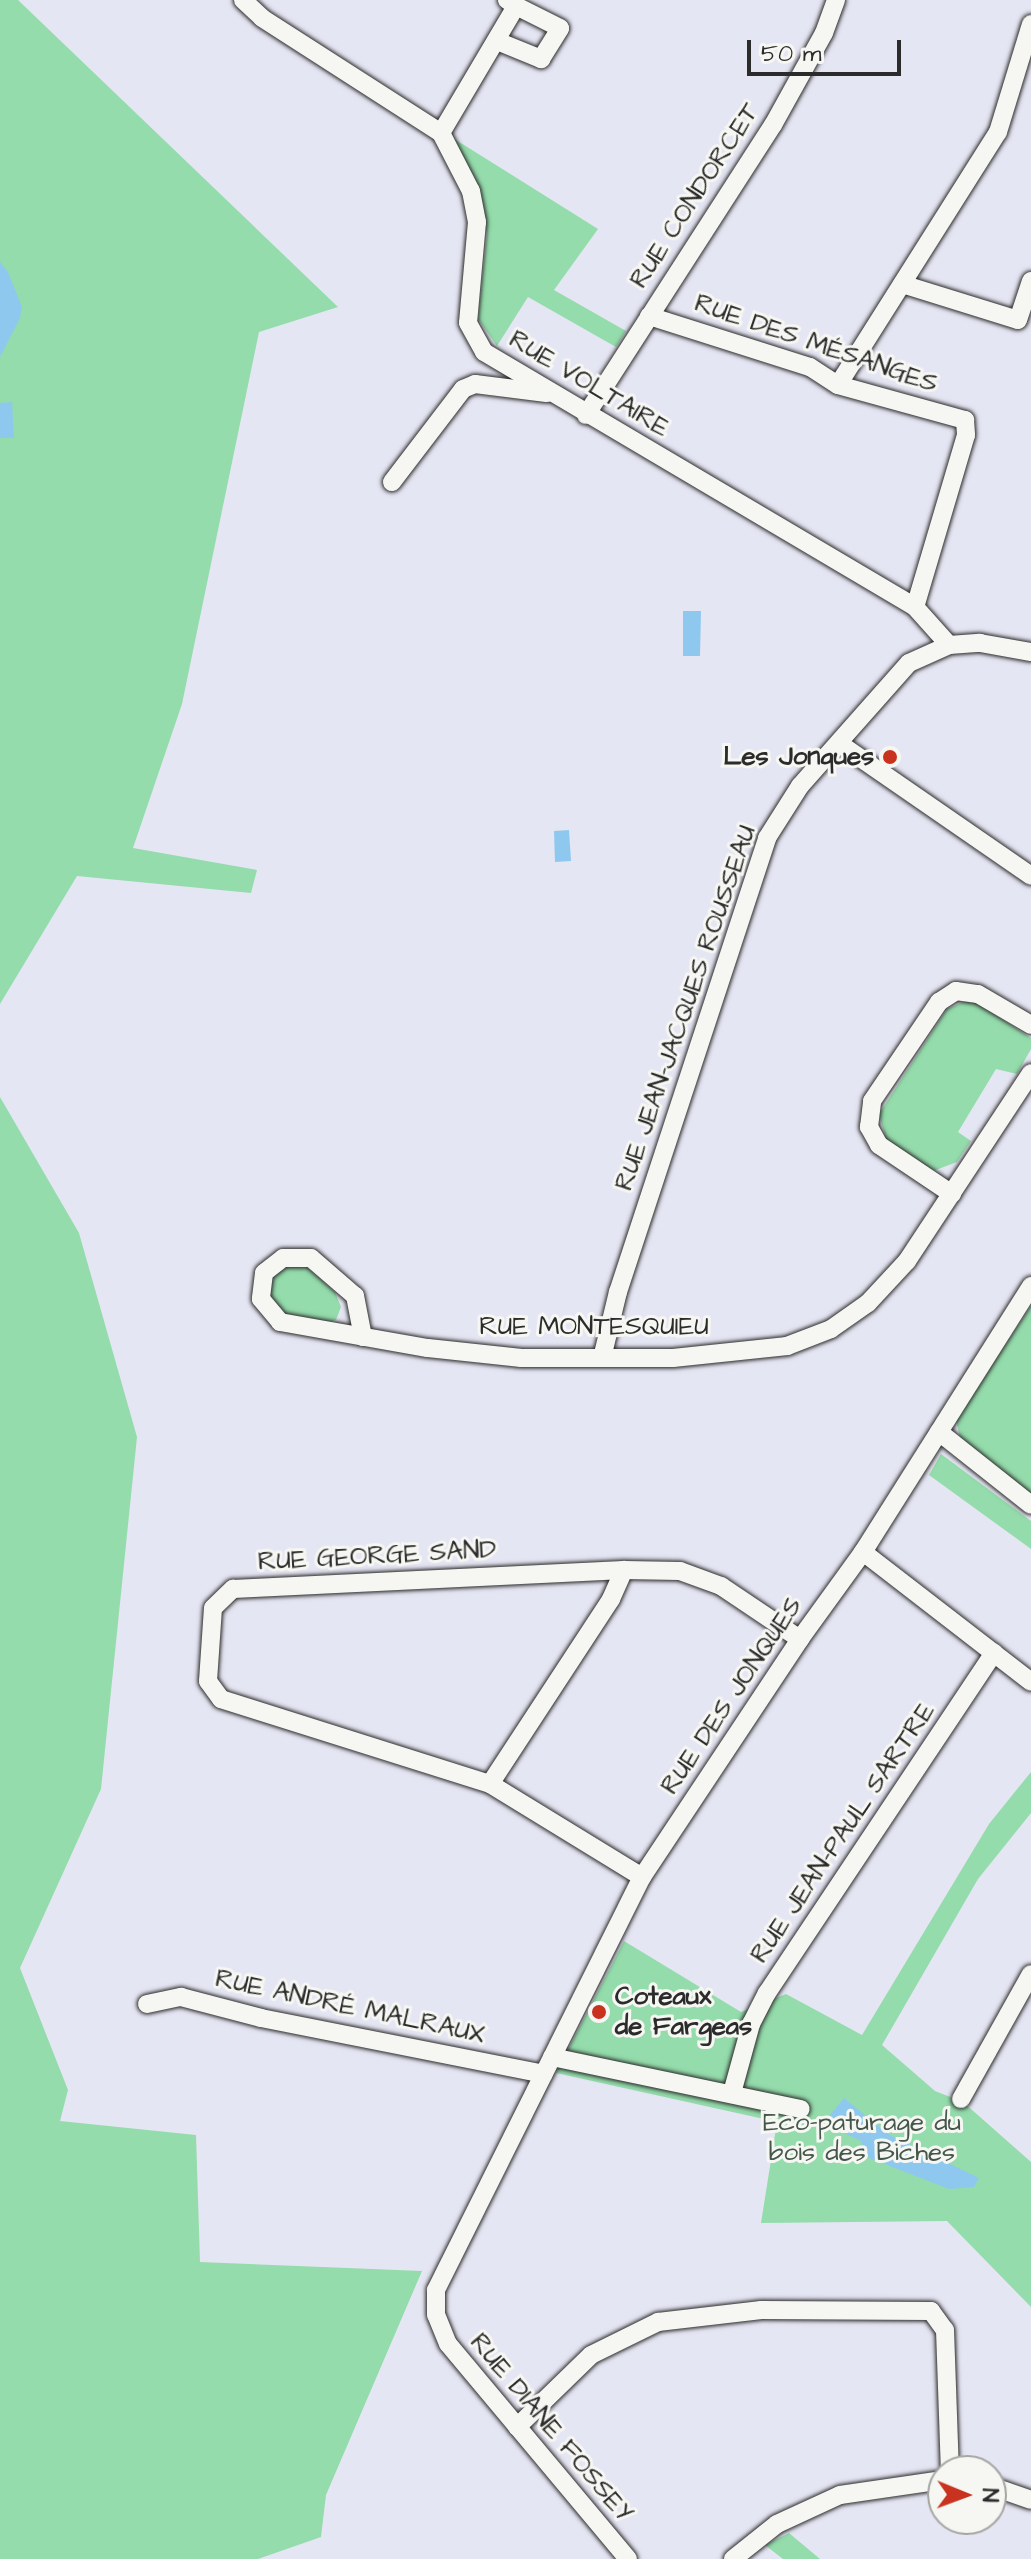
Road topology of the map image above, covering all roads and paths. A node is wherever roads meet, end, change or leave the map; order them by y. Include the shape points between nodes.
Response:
1 (243, 0) edge
2 (836, 0) edge
3 (511, 3) edge
4 (1031, 24) edge
5 (497, 41) junction
6 (441, 133) junction
7 (1031, 281) edge
8 (902, 284) junction
9 (649, 316) junction
10 (838, 385) junction
11 (553, 394) junction
12 (586, 415) junction
13 (392, 482) dead end
14 (915, 607) junction
15 (949, 645) junction
16 (1031, 652) edge
17 (840, 744) junction
18 (1031, 876) edge
19 (1031, 1025) edge
20 (1031, 1073) edge
21 (952, 1194) junction
22 (1031, 1286) edge
23 (363, 1337) junction
24 (602, 1358) junction
25 (939, 1432) junction
26 (1031, 1505) edge
27 (863, 1552) junction
28 (624, 1570) junction
29 (800, 1639) junction
30 (994, 1653) junction
31 (1031, 1682) edge
32 (490, 1784) junction
33 (642, 1877) junction
34 (1031, 1974) edge
35 (147, 2004) dead end
36 (552, 2057) junction
37 (543, 2074) junction
38 (732, 2093) junction
39 (961, 2099) dead end
40 (801, 2109) dead end
41 (505, 2151) joint
42 (517, 2427) junction
43 (949, 2455) edge
44 (927, 2482) edge
45 (1007, 2492) edge
46 (1031, 2500) edge
47 (628, 2559) edge
48 (733, 2559) edge

1 - 6 street, RUE VOLTAIRE via 262,18
2 - 9 street, RUE CONDORCET via 824,33 773,125
3 - 5 street
3 - 5 street via 560,28 541,59
4 - 8 street via 998,132
5 - 6 street
6 - 11 street, RUE VOLTAIRE via 471,191 477,222 468,323 484,352
7 - 8 street via 1018,320
8 - 10 street
9 - 10 street, RUE DES MÉSANGES via 810,367
9 - 12 street, RUE CONDORCET
10 - 14 street, RUE DES MÉSANGES via 965,420 966,435
11 - 12 street, RUE VOLTAIRE
11 - 13 street via 475,384 463,389
12 - 14 street, RUE VOLTAIRE
14 - 15 street, RUE VOLTAIRE
15 - 16 street via 980,643
15 - 17 street, RUE JEAN-JACQUES ROUSSEAU via 909,663
17 - 18 street
17 - 24 street, RUE JEAN-JACQUES ROUSSEAU via 800,786 767,838 618,1292
19 - 21 street via 978,994 956,991 939,1002 872,1101 869,1127 879,1145
20 - 21 street, RUE MONTESQUIEU
21 - 24 street, RUE MONTESQUIEU via 907,1261 868,1303 831,1329 787,1346 673,1358
22 - 25 street, RUE DES JONQUES
23 - 23 street, RUE MONTESQUIEU via 280,1322 261,1299 264,1273 283,1258 311,1258 355,1296
23 - 24 street, RUE MONTESQUIEU via 521,1358
25 - 26 street
25 - 27 street, RUE DES JONQUES
27 - 29 street, RUE DES JONQUES
27 - 30 street
28 - 29 street, RUE GEORGE SAND via 680,1571 721,1586
28 - 32 street via 611,1599
28 - 32 street, RUE GEORGE SAND via 233,1589 213,1608 208,1681 221,1699
29 - 33 street, RUE DES JONQUES
30 - 31 street
30 - 38 street, RUE JEAN-PAUL SARTRE via 767,1993 751,2024
32 - 33 street, RUE GEORGE SAND
33 - 36 street, RUE DES JONQUES
34 - 39 street
35 - 37 street, RUE ANDRÉ MALRAUX via 181,1997
36 - 37 street, RUE DES JONQUES
36 - 38 street
37 - 41 street, RUE DES JONQUES
38 - 40 street
41 - 42 street, RUE DIANE FOSSEY via 436,2290 436,2315 448,2344
42 - 43 street via 591,2355 658,2322 761,2310 931,2311 945,2330
42 - 47 street, RUE DIANE FOSSEY
44 - 48 street via 840,2495 777,2524
45 - 46 street

